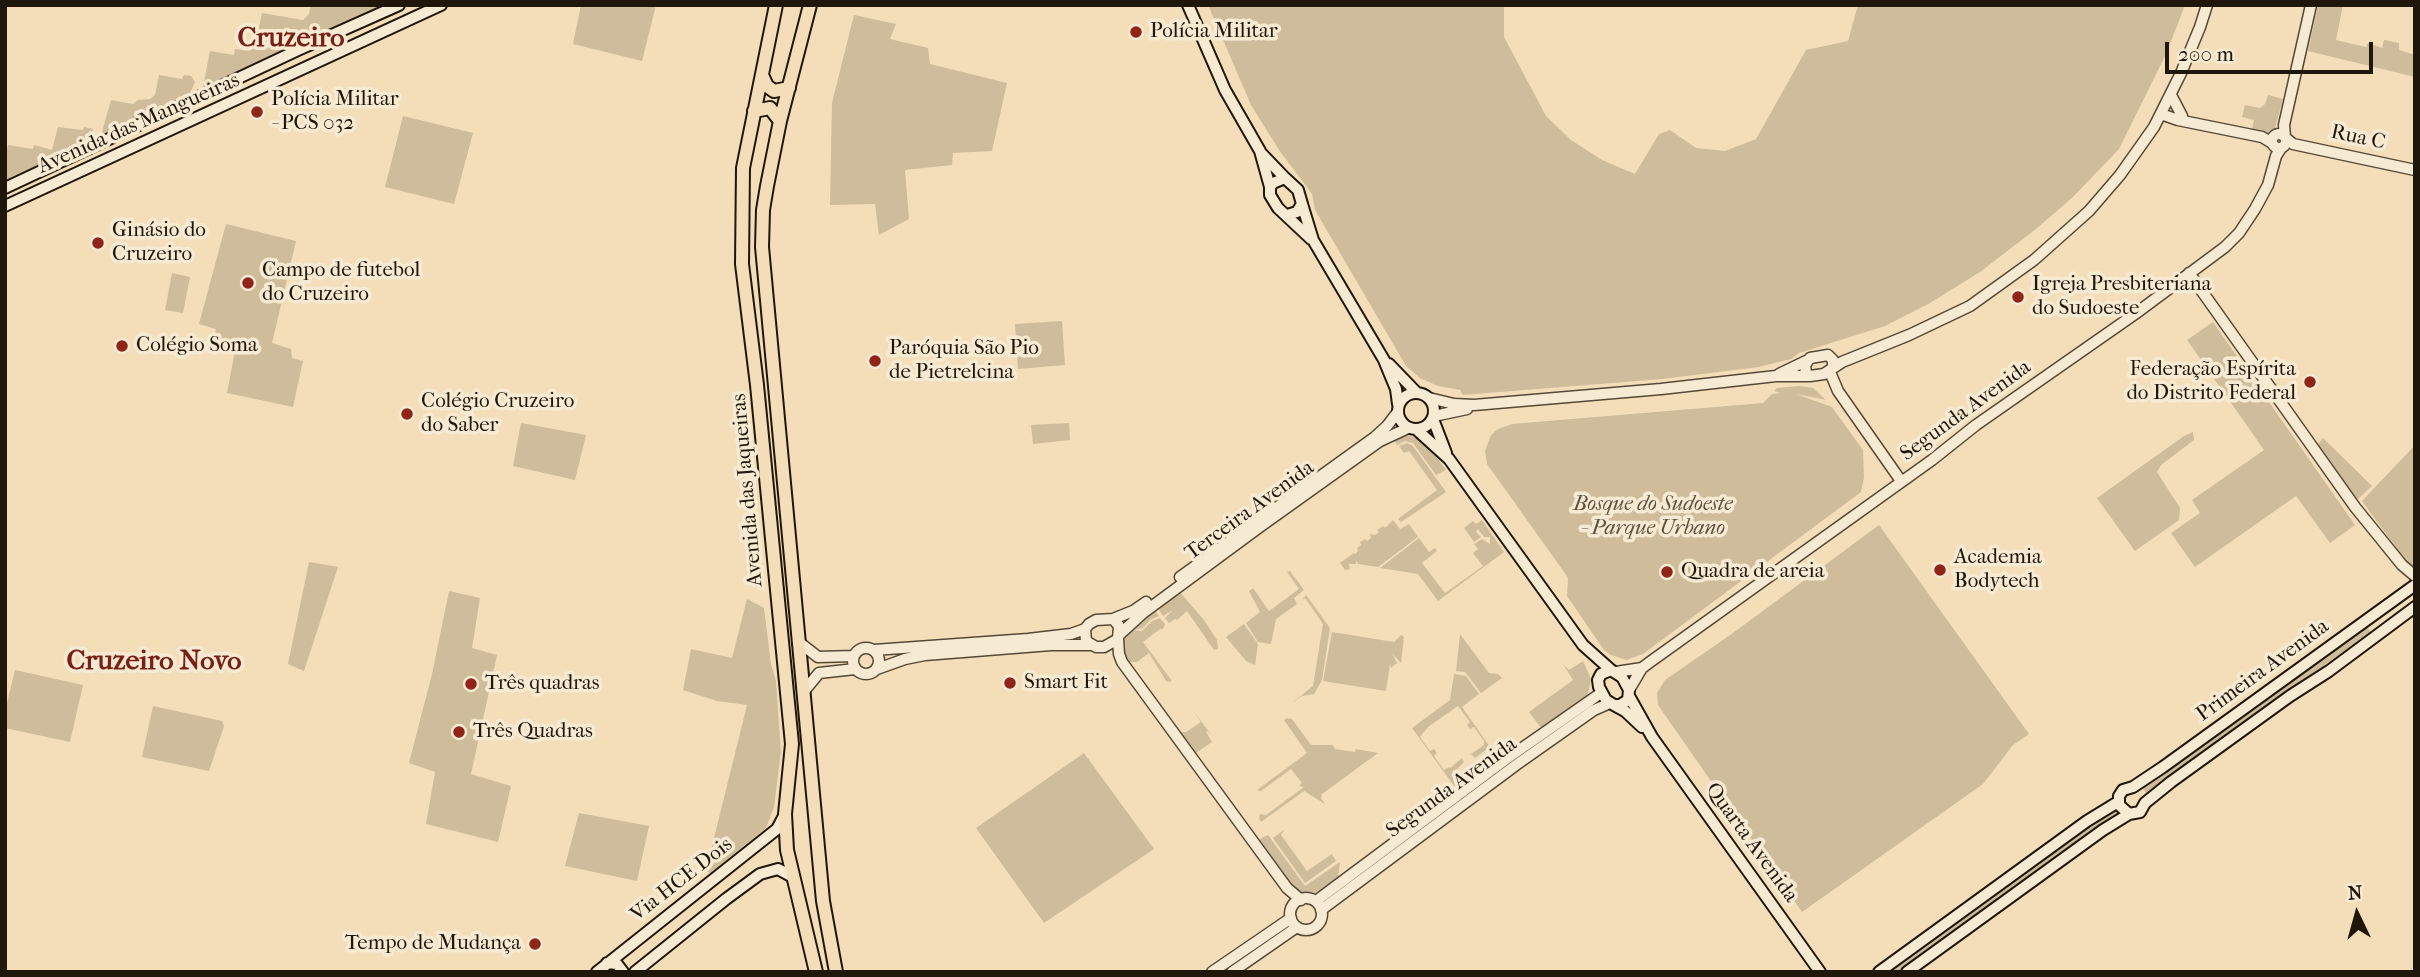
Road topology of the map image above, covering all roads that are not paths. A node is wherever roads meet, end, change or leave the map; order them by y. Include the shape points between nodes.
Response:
1 (399, 5) edge
2 (441, 5) edge
3 (776, 5) edge
4 (810, 5) edge
5 (1188, 5) edge
6 (2207, 5) edge
7 (2311, 5) edge
8 (261, 68) junction
9 (250, 73) junction
10 (762, 75) junction
11 (270, 84) junction
12 (789, 88) junction
13 (256, 92) junction
14 (2171, 95) junction
15 (754, 111) junction
16 (2163, 112) junction
17 (2180, 118) junction
18 (780, 121) junction
19 (2154, 127) junction
20 (2281, 141) junction
21 (1260, 152) junction
22 (2415, 170) edge
23 (1285, 178) junction
24 (1270, 187) junction
25 (5, 188) edge
26 (1302, 204) junction
27 (5, 206) edge
28 (1287, 215) junction
29 (1313, 240) junction
30 (2189, 274) junction
31 (747, 310) junction
32 (767, 311) junction
33 (1828, 355) junction
34 (1858, 355) junction
35 (1384, 360) junction
36 (1806, 361) junction
37 (774, 370) junction
38 (1831, 370) junction
39 (756, 372) junction
40 (1776, 376) junction
41 (1814, 376) junction
42 (1838, 391) junction
43 (1416, 392) junction
44 (1429, 398) junction
45 (1474, 405) junction
46 (1398, 409) junction
47 (1433, 417) junction
48 (1412, 429) junction
49 (1449, 458) junction
50 (1901, 481) junction
51 (2402, 565) junction
52 (2415, 576) edge
53 (2415, 585) edge
54 (2404, 593) junction
55 (2414, 607) edge
56 (2372, 616) junction
57 (1113, 618) junction
58 (1085, 629) junction
59 (2380, 631) junction
60 (1119, 637) junction
61 (800, 643) junction
62 (1583, 645) junction
63 (1094, 646) junction
64 (874, 650) junction
65 (853, 656) junction
66 (1122, 662) junction
67 (1642, 668) junction
68 (855, 669) junction
69 (877, 669) junction
70 (1614, 671) junction
71 (1598, 680) junction
72 (805, 690) junction
73 (1601, 693) junction
74 (1629, 693) junction
75 (1612, 704) junction
76 (1652, 737) junction
77 (792, 757) junction
78 (810, 763) junction
79 (2133, 787) junction
80 (2118, 802) junction
81 (2145, 803) junction
82 (785, 814) junction
83 (2129, 814) junction
84 (791, 876) junction
85 (716, 879) junction
86 (1287, 888) junction
87 (726, 899) junction
88 (1301, 900) junction
89 (823, 901) junction
90 (1319, 905) junction
91 (800, 907) junction
92 (1293, 918) junction
93 (607, 963) junction
94 (597, 972) edge
95 (623, 972) edge
96 (635, 972) edge
97 (816, 972) edge
98 (836, 972) edge
99 (1212, 972) edge
100 (1232, 972) edge
101 (1820, 972) edge
102 (1880, 972) edge
103 (1907, 972) edge

1 - 8 main road, Avenida das Mangueiras
2 - 11 main road, Avenida das Mangueiras
3 - 10 main road, Avenida das Jaqueiras
4 - 12 main road
5 - 21 main road via 1225,90
6 - 14 street
7 - 20 street, Segunda Avenida
8 - 9 main road, Avenida das Mangueiras
8 - 11 main road
9 - 13 main road
9 - 25 main road, Avenida das Mangueiras
10 - 12 main road via 774,91
10 - 15 main road, Avenida das Jaqueiras
11 - 13 main road, Avenida das Mangueiras
12 - 18 main road
13 - 27 main road, Avenida das Mangueiras
14 - 16 street
14 - 17 street
15 - 18 main road via 770,107
15 - 31 main road, Avenida das Jaqueiras via 743,168 742,264
16 - 17 street, Rua C
16 - 19 street
17 - 19 street
17 - 20 street, Rua C
18 - 32 main road, Avenida das Jaqueiras via 763,210
19 - 34 street via 2089,211 2034,260 1970,306
20 - 22 street, Rua C
20 - 30 street, Segunda Avenida via 2268,185 2248,222 2225,247
21 - 23 main road
21 - 24 main road
23 - 24 main road
23 - 26 main road via 1298,190
24 - 28 main road via 1274,204
26 - 28 main road
26 - 29 main road
28 - 29 main road
29 - 35 main road
30 - 50 street, Segunda Avenida
30 - 51 street via 2348,498
31 - 32 main road via 758,305
31 - 39 main road, Avenida das Jaqueiras
32 - 37 main road, Avenida das Jaqueiras
33 - 34 street
33 - 36 street
33 - 38 street via 1833,360
34 - 38 street
35 - 43 main road
35 - 46 main road
36 - 40 street
36 - 41 street via 1805,369
37 - 39 main road
37 - 61 main road, Avenida das Jaqueiras
38 - 41 street
38 - 42 street
39 - 77 main road, Avenida das Jaqueiras
40 - 41 street
40 - 45 street
41 - 42 street
42 - 50 street
43 - 44 main road
43 - 46 main road via 1405,396
44 - 45 street
44 - 47 main road
45 - 47 street
46 - 48 main road via 1401,423
46 - 57 street, Terceira Avenida via 1375,437 1139,608
47 - 48 main road via 1427,425
47 - 49 main road
48 - 49 main road
48 - 60 street, Terceira Avenida via 1380,441 1143,613
49 - 62 main road
50 - 67 street, Segunda Avenida
51 - 52 street
51 - 54 street
53 - 54 main road, Primeira Avenida
54 - 56 main road, Primeira Avenida
55 - 59 main road, Primeira Avenida
56 - 59 main road
56 - 79 main road, Primeira Avenida
57 - 58 street via 1097,620
57 - 60 street
58 - 63 street via 1086,640
58 - 64 street via 1028,639
59 - 81 main road, Primeira Avenida
60 - 63 street
60 - 66 street
61 - 65 street via 818,657
61 - 72 main road, Avenida das Jaqueiras
62 - 70 main road
62 - 71 main road
63 - 66 street
63 - 69 street via 925,655
64 - 65 street via 862,648
64 - 69 street via 880,660
65 - 68 street
66 - 86 street
67 - 70 street, Segunda Avenida
67 - 74 street, Segunda Avenida
68 - 69 street via 865,674
68 - 72 street via 819,673
70 - 71 main road via 1601,674
70 - 74 main road
71 - 73 main road
72 - 78 main road, Avenida das Jaqueiras
73 - 75 main road
73 - 90 street, Segunda Avenida via 1505,760
74 - 75 main road via 1624,704
74 - 76 main road, Quarta Avenida
75 - 76 main road, Quarta Avenida
75 - 90 street, Segunda Avenida via 1594,710
76 - 101 main road, Quarta Avenida
77 - 78 main road via 802,754
77 - 82 main road, Avenida das Jaqueiras
78 - 89 main road
79 - 80 main road via 2123,790
79 - 81 main road via 2144,794
80 - 83 main road
80 - 102 main road
81 - 83 main road via 2140,811
82 - 84 main road, Avenida das Jaqueiras
82 - 85 main road, Via HCE Dois via 777,829
83 - 103 main road
84 - 87 main road, Via HCE Dois via 781,869 767,871
84 - 91 main road, Avenida das Jaqueiras
85 - 87 main road via 729,886
85 - 93 main road, Via HCE Dois
86 - 88 street
86 - 92 street
87 - 96 main road, Via HCE Dois
88 - 90 street
88 - 92 street
89 - 91 main road via 814,911
89 - 98 main road
90 - 92 street via 1322,917 1315,927 1304,930
91 - 97 main road, Avenida das Jaqueiras
92 - 99 street
92 - 100 street
93 - 94 main road, Via HCE Dois
93 - 95 main road via 617,964

